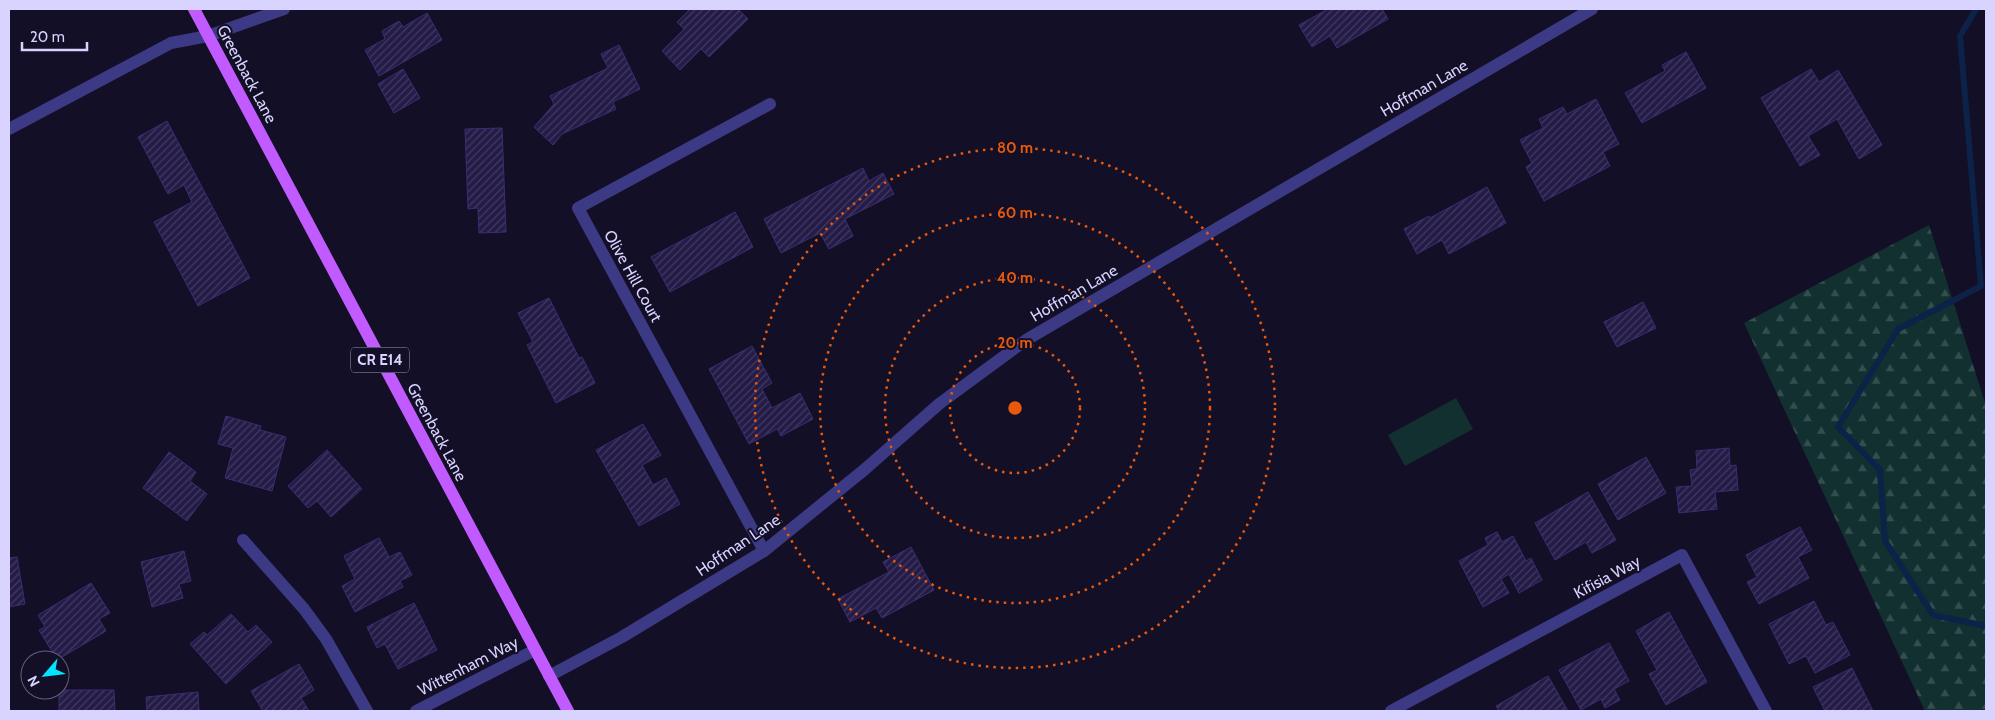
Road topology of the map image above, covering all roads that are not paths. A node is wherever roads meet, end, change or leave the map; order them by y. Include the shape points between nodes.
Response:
1 (194, 9) edge
2 (284, 9) edge
3 (1592, 9) edge
4 (208, 36) junction
5 (770, 104) dead end
6 (9, 129) edge
7 (243, 540) dead end
8 (764, 551) junction
9 (535, 650) junction
10 (549, 676) junction
11 (367, 711) edge
12 (416, 711) edge
13 (568, 711) edge
14 (1390, 711) edge
15 (1766, 711) edge

1 - 4 main road, Greenback Lane / CR E14
2 - 4 street
3 - 8 street, Hoffman Lane via 1026,340 939,404
4 - 6 street via 171,43
4 - 9 main road, Greenback Lane / CR E14
5 - 8 street, Olive Hill Court via 578,208
7 - 11 street via 326,639
8 - 10 street, Hoffman Lane via 622,637
9 - 10 main road, Greenback Lane / CR E14
9 - 12 street, Wittenham Way
10 - 13 main road, Greenback Lane / CR E14
14 - 15 street, Kifisia Way via 1682,555

